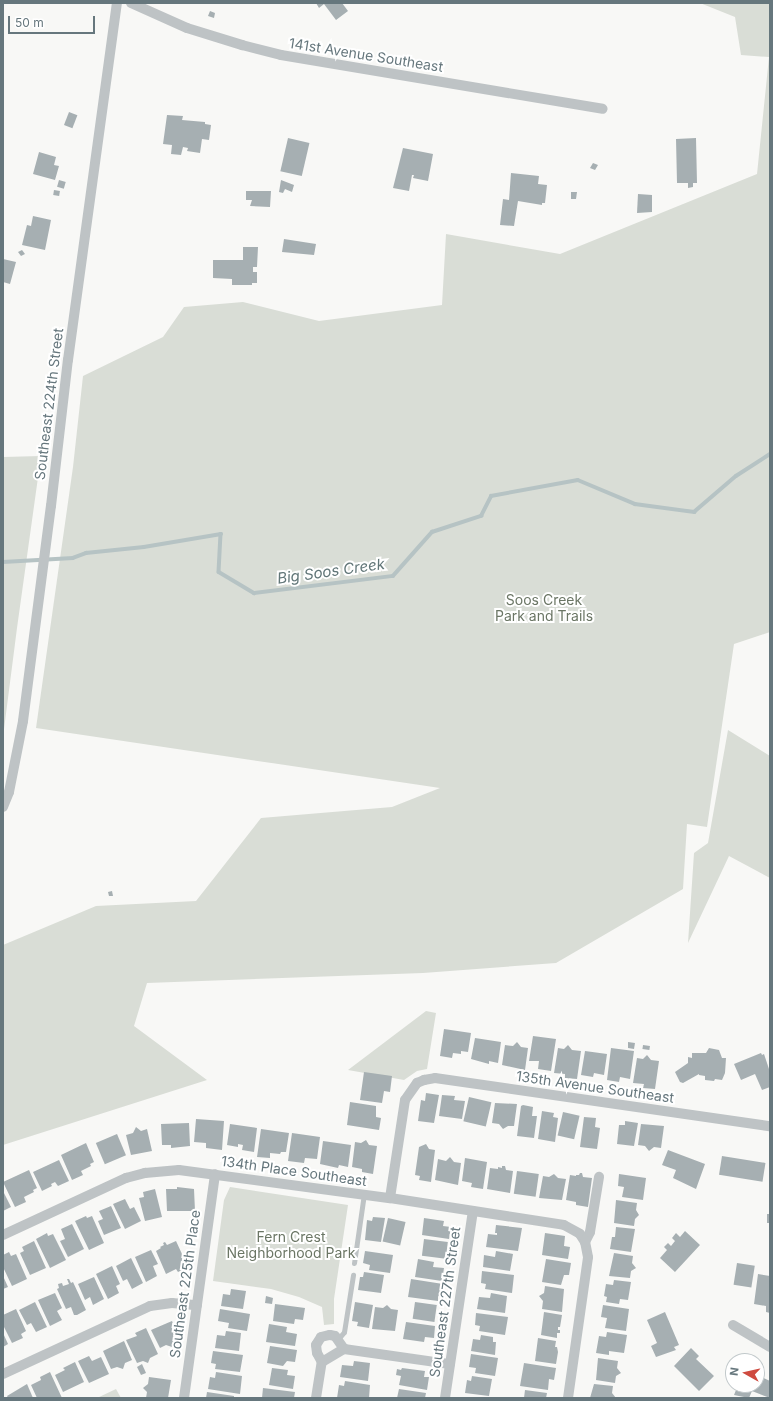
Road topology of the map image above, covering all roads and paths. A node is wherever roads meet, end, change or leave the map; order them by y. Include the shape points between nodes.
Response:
1 (117, 3) edge
2 (131, 3) edge
3 (603, 109) dead end
4 (3, 806) edge
5 (770, 1126) edge
6 (215, 1174) junction
7 (599, 1177) dead end
8 (364, 1194) junction
9 (390, 1198) junction
10 (472, 1211) junction
11 (3, 1235) edge
12 (585, 1242) junction
13 (354, 1263) dead end
14 (353, 1274) dead end
15 (197, 1305) junction
16 (733, 1325) dead end
17 (338, 1339) junction
18 (770, 1347) edge
19 (344, 1349) junction
20 (322, 1362) junction
21 (450, 1364) junction
22 (3, 1374) edge
23 (184, 1398) edge
24 (316, 1398) edge
25 (445, 1398) edge
26 (568, 1398) edge

1 - 4 street, Southeast 224th Street via 69,352 22,728 9,792
2 - 3 street, 141st Avenue Southeast via 187,28 281,55
5 - 9 street, 135th Avenue Southeast via 435,1078 424,1080 417,1083 405,1100
6 - 8 street, 134th Place Southeast
6 - 11 street, 134th Place Southeast via 179,1170 126,1178
6 - 15 street, Southeast 225th Place
7 - 12 street via 590,1232
8 - 9 street, 134th Place Southeast
8 - 13 lane
9 - 10 street, 134th Place Southeast
10 - 12 street, 134th Place Southeast via 564,1225 580,1234
10 - 21 street, Southeast 227th Street
12 - 26 street via 588,1257
14 - 17 lane via 344,1332
15 - 22 street via 172,1303 150,1306
15 - 23 street, Southeast 225th Place
16 - 18 street
17 - 19 street
17 - 20 street via 324,1335 318,1340 316,1349
19 - 20 street
19 - 21 street
20 - 24 street
21 - 25 street, Southeast 227th Street

